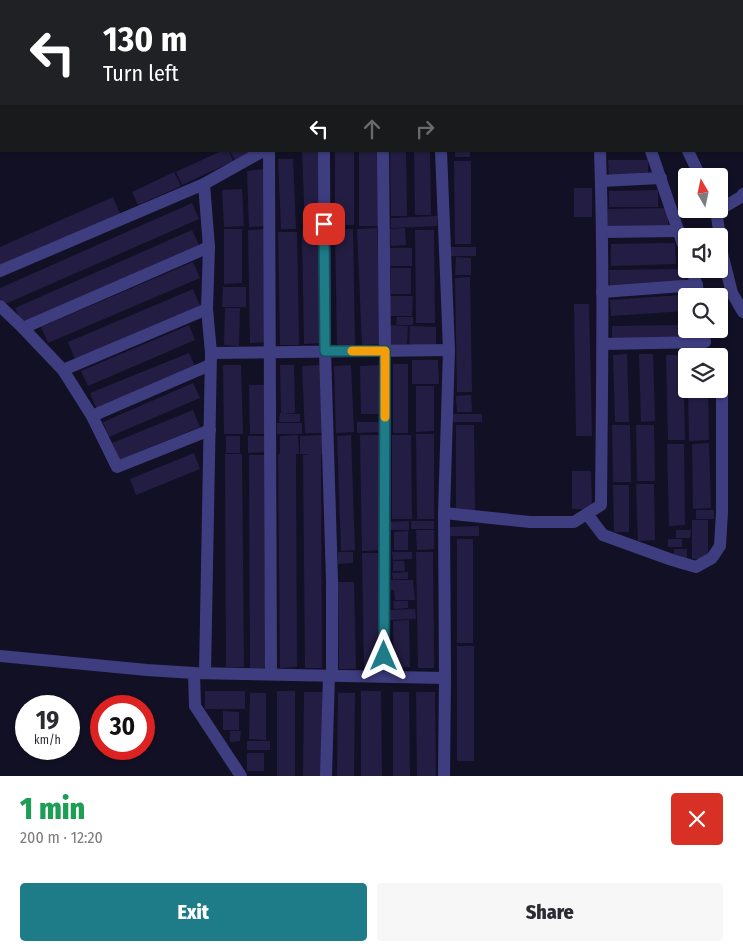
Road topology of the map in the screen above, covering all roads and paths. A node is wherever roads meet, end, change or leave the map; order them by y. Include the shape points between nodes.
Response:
1 (261, 152) edge
2 (269, 152) edge
3 (324, 152) edge
4 (383, 152) edge
5 (441, 152) edge
6 (600, 152) edge
7 (651, 152) edge
8 (688, 152) edge
9 (696, 168) edge
10 (661, 178) junction
11 (601, 181) junction
12 (204, 184) junction
13 (743, 194) edge
14 (728, 204) edge
15 (717, 218) edge
16 (678, 228) edge
17 (678, 231) edge
18 (602, 232) junction
19 (209, 247) junction
20 (0, 270) edge
21 (678, 290) edge
22 (602, 292) junction
23 (737, 293) edge
24 (0, 306) edge
25 (208, 308) junction
26 (743, 312) edge
27 (23, 328) junction
28 (678, 337) edge
29 (603, 344) junction
30 (449, 350) junction
31 (325, 351) junction
32 (385, 351) junction
33 (270, 352) junction
34 (211, 359) junction
35 (63, 370) junction
36 (722, 398) edge
37 (92, 416) junction
38 (210, 430) junction
39 (444, 513) junction
40 (586, 514) junction
41 (0, 656) edge
42 (199, 673) junction
43 (271, 674) junction
44 (330, 676) junction
45 (384, 676) junction
46 (445, 678) junction
47 (241, 776) edge
48 (326, 776) edge
49 (444, 776) edge

1 - 12 street
2 - 33 street
3 - 31 street
4 - 32 street
5 - 30 street
6 - 11 street
7 - 10 street
8 - 9 street
10 - 11 street
10 - 16 street
11 - 18 street
12 - 19 street
12 - 20 street
13 - 14 street
15 - 23 street via 722,253
17 - 18 street
18 - 22 street
19 - 25 street
19 - 27 street
21 - 22 street
22 - 29 street
23 - 26 street
24 - 27 street
25 - 34 street
25 - 35 street
27 - 35 street
28 - 29 street
29 - 40 street via 601,505
30 - 32 street
30 - 39 street
31 - 32 street
31 - 33 street
31 - 44 street via 332,581
32 - 45 street
33 - 34 street
33 - 43 street
34 - 37 street
34 - 38 street
35 - 37 street
36 - 40 street via 720,546 712,558 696,567 672,560 603,535
37 - 38 street via 117,467
38 - 42 street
39 - 40 street via 530,522 574,522
39 - 46 street
41 - 42 street
42 - 43 street
42 - 47 street via 194,706
43 - 44 street
44 - 45 street
44 - 48 street
45 - 46 street
46 - 49 street

